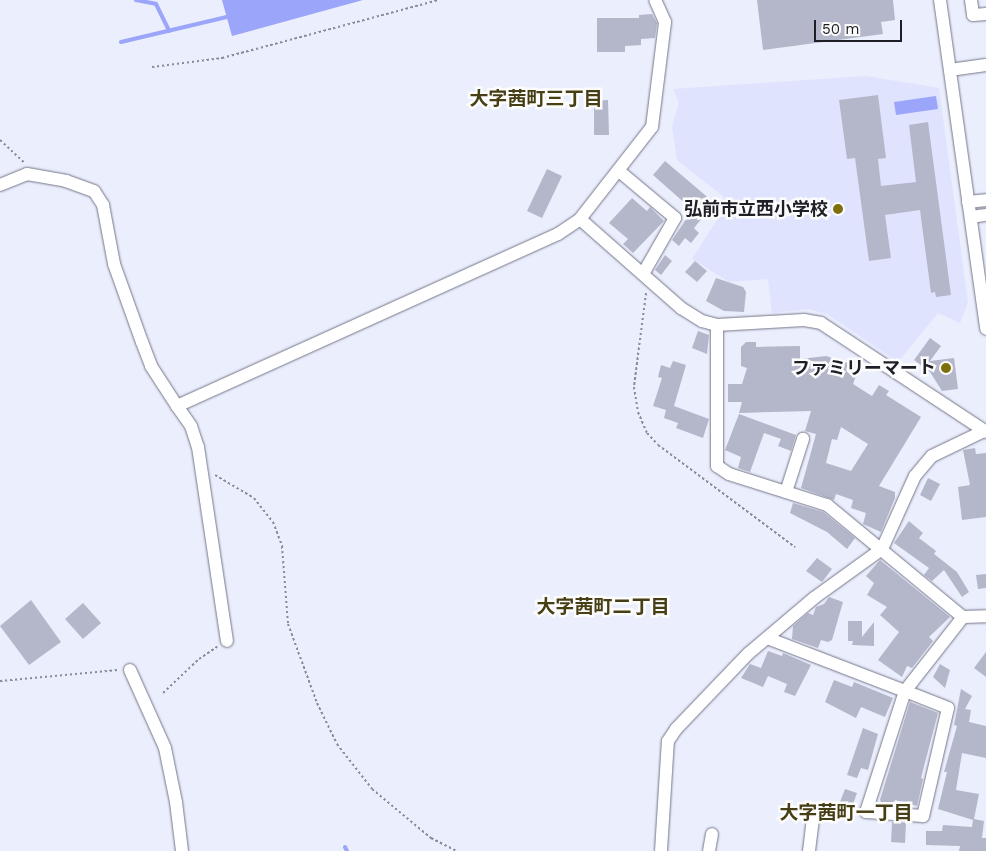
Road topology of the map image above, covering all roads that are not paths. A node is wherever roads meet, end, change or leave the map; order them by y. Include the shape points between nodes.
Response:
1 (655, 0) edge
2 (940, 0) edge
3 (971, 0) edge
4 (986, 14) edge
5 (986, 65) edge
6 (950, 70) junction
7 (619, 171) junction
8 (0, 185) edge
9 (986, 200) edge
10 (968, 202) junction
11 (986, 215) edge
12 (970, 218) junction
13 (580, 219) junction
14 (646, 276) junction
15 (717, 325) junction
16 (986, 329) edge
17 (177, 406) junction
18 (985, 432) edge
19 (803, 439) dead end
20 (786, 492) junction
21 (882, 549) junction
22 (986, 616) edge
23 (963, 617) junction
24 (768, 638) junction
25 (227, 641) road end
26 (130, 670) road end
27 (905, 691) junction
28 (813, 820) dead end
29 (712, 834) dead end
30 (182, 851) edge
31 (661, 851) edge
32 (709, 851) edge
33 (809, 851) edge

1 - 7 street via 666,22 657,73 656,113 647,137
2 - 6 street
3 - 4 street via 973,16
5 - 6 street
6 - 10 street
7 - 13 street
7 - 14 street via 675,218
8 - 17 street via 27,174 86,186 94,191 103,205 114,264 142,342 154,372
9 - 10 street
10 - 12 street
11 - 12 street
12 - 16 street
13 - 14 street
13 - 17 street via 558,234
14 - 15 street via 681,308 702,321
15 - 18 street via 804,320 821,323
15 - 20 street via 717,466 729,474
17 - 25 street via 191,426 198,447
18 - 21 street via 932,456 915,476
19 - 20 street
20 - 21 street via 827,505
21 - 23 street
21 - 24 street via 814,598
22 - 23 street
23 - 27 street
24 - 27 street
24 - 31 street via 719,682 668,741
26 - 30 street via 164,748 176,802
27 - 27 street via 899,710 866,812 923,816 948,708
28 - 33 street
29 - 32 street

